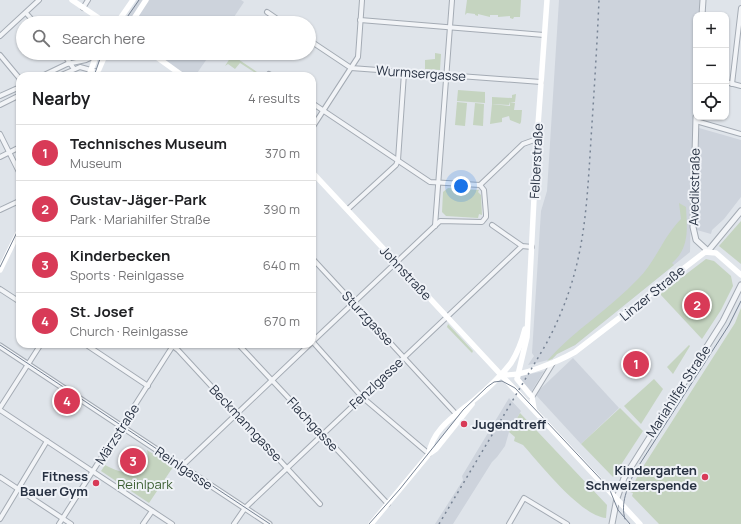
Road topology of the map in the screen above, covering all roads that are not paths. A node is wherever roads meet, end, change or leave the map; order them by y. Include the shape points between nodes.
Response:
1 (39, 0) edge
2 (72, 0) edge
3 (88, 0) edge
4 (133, 0) edge
5 (146, 0) edge
6 (362, 0) edge
7 (452, 0) edge
8 (547, 0) edge
9 (703, 0) edge
10 (83, 8) junction
11 (741, 8) edge
12 (267, 12) dead end
13 (702, 12) edge
14 (26, 13) junction
15 (23, 16) edge
16 (29, 16) edge
17 (95, 16) edge
18 (122, 16) edge
19 (136, 16) edge
20 (273, 16) edge
21 (360, 20) junction
22 (16, 22) edge
23 (450, 26) junction
24 (544, 35) junction
25 (0, 36) edge
26 (316, 45) edge
27 (0, 55) edge
28 (68, 60) edge
29 (86, 60) edge
30 (95, 60) edge
31 (103, 60) edge
32 (160, 60) edge
33 (70, 63) junction
34 (351, 68) junction
35 (74, 69) junction
36 (51, 72) edge
37 (68, 72) edge
38 (89, 72) edge
39 (90, 72) edge
40 (98, 72) edge
41 (177, 72) edge
42 (404, 73) junction
43 (16, 74) edge
44 (446, 76) junction
45 (541, 82) junction
46 (729, 83) edge
47 (732, 84) junction
48 (741, 86) edge
49 (16, 89) edge
50 (0, 96) edge
51 (16, 97) edge
52 (0, 105) edge
53 (316, 105) edge
54 (324, 110) junction
55 (696, 120) edge
56 (699, 120) edge
57 (316, 122) edge
58 (0, 134) edge
59 (741, 134) edge
60 (537, 139) junction
61 (16, 149) edge
62 (9, 153) junction
63 (0, 157) edge
64 (398, 160) junction
65 (16, 166) edge
66 (316, 176) edge
67 (438, 183) junction
68 (480, 185) junction
69 (16, 202) edge
70 (0, 210) edge
71 (348, 210) junction
72 (741, 211) edge
73 (435, 226) junction
74 (492, 226) dead end
75 (16, 244) edge
76 (522, 246) junction
77 (532, 246) junction
78 (708, 251) junction
79 (316, 262) edge
80 (397, 263) junction
81 (0, 270) edge
82 (741, 275) edge
83 (741, 285) edge
84 (0, 289) edge
85 (16, 299) edge
86 (354, 303) junction
87 (447, 317) junction
88 (527, 322) junction
89 (316, 338) edge
90 (0, 346) edge
91 (316, 346) edge
92 (38, 348) edge
93 (91, 348) edge
94 (170, 348) edge
95 (175, 348) edge
96 (242, 348) edge
97 (306, 348) edge
98 (404, 357) junction
99 (553, 362) junction
100 (28, 364) junction
101 (519, 373) junction
102 (501, 374) junction
103 (272, 380) junction
104 (148, 386) junction
105 (362, 397) junction
106 (532, 397) junction
107 (474, 400) junction
108 (0, 409) edge
109 (534, 409) junction
110 (237, 414) junction
111 (456, 414) junction
112 (122, 426) junction
113 (322, 434) junction
114 (47, 441) junction
115 (429, 454) junction
116 (182, 466) junction
117 (287, 467) junction
118 (93, 472) junction
119 (0, 477) edge
120 (18, 489) junction
121 (617, 498) junction
122 (320, 504) dead end
123 (388, 504) junction
124 (245, 508) junction
125 (152, 511) junction
126 (63, 518) junction
127 (0, 519) edge
128 (59, 524) edge
129 (71, 524) edge
130 (143, 524) edge
131 (172, 524) edge
132 (234, 524) edge
133 (269, 524) edge
134 (371, 524) edge
135 (509, 524) edge
136 (567, 524) edge
137 (612, 524) edge
138 (640, 524) edge

1 - 14 street
2 - 10 main road
3 - 10 street
4 - 18 main road
5 - 19 main road
6 - 21 street
7 - 23 street
8 - 24 main road, Felberstraße
9 - 13 street
10 - 17 main road
11 - 47 street
12 - 20 street
14 - 15 street
14 - 16 street
21 - 23 street
21 - 34 street via 358,57
22 - 25 street
23 - 24 street
23 - 44 street
24 - 45 main road, Felberstraße
26 - 34 street, Wurmsergasse
27 - 43 street
28 - 33 street
29 - 33 street
30 - 39 main road
31 - 40 main road
32 - 41 main road
33 - 35 street
33 - 36 street
34 - 42 street, Wurmsergasse
34 - 54 street
35 - 37 street
35 - 38 street via 82,67
42 - 44 street, Wurmsergasse
42 - 64 street
44 - 45 street, Wurmsergasse
44 - 67 street
45 - 60 main road, Felberstraße
46 - 47 street
47 - 48 street
49 - 50 street
51 - 52 street
53 - 54 street
54 - 57 street
54 - 64 street
55 - 78 street, Avedikstraße via 693,233 696,240
56 - 59 street
58 - 62 street
60 - 68 street via 523,144
60 - 77 main road, Felberstraße
61 - 62 street
62 - 63 street
62 - 65 street
64 - 67 street via 430,182
64 - 71 street via 396,165
66 - 71 main road, Johnstraße
67 - 68 street
67 - 73 street
68 - 73 street via 484,190 484,220 444,220
69 - 70 street
71 - 80 main road, Johnstraße
72 - 78 street, Linzer Straße
73 - 80 street
74 - 76 street
75 - 81 main road
76 - 77 street
76 - 87 street, Fenzlgasse
77 - 88 main road, Felberstraße
78 - 82 main road via 716,253
78 - 99 main road, Linzer Straße via 699,255 593,340
79 - 86 street, Sturzgasse
80 - 86 street
80 - 87 main road, Johnstraße
83 - 121 street, Mariahilfer Straße via 723,321 628,470
84 - 85 street
86 - 89 street
86 - 98 street, Sturzgasse
87 - 98 street, Fenzlgasse
87 - 102 main road, Johnstraße
88 - 101 main road, Felberstraße via 527,337
88 - 102 main road, Felberstraße via 519,350
90 - 100 street, Reinlgasse
91 - 105 street
92 - 100 street
93 - 104 street
94 - 104 street, Märzstraße
95 - 110 street, Beckmanngasse
96 - 103 street, Flachgasse
97 - 103 street
98 - 105 street, Fenzlgasse
98 - 111 street, Sturzgasse
99 - 101 main road, Linzer Straße
99 - 106 street
100 - 108 street
100 - 112 street, Reinlgasse
101 - 102 main road, Linzer Straße via 507,376
101 - 106 main road via 517,380
102 - 107 main road
102 - 109 main road, Johnstraße
103 - 110 street
103 - 113 street, Flachgasse
104 - 112 street, Märzstraße
105 - 113 street, Fenzlgasse
105 - 115 street
106 - 109 main road
107 - 111 main road
107 - 115 main road via 436,450
108 - 114 street
109 - 121 main road, Johnstraße
110 - 116 street
110 - 117 street, Beckmanngasse
111 - 115 main road via 431,444
112 - 116 street, Reinlgasse
112 - 118 street, Märzstraße
113 - 117 street, Fenzlgasse
113 - 123 street, Flachgasse
114 - 118 street
114 - 120 street
115 - 123 main road
116 - 124 street, Reinlgasse
117 - 122 street, Beckmanngasse
117 - 124 street, Fenzlgasse
118 - 125 street
118 - 126 street, Märzstraße
119 - 120 street
120 - 126 street
120 - 127 street
121 - 137 street, Mariahilfer Straße
121 - 138 main road, Johnstraße
123 - 134 main road
124 - 132 street, Fenzlgasse
124 - 133 street, Reinlgasse
125 - 130 street
125 - 131 street
126 - 128 street, Märzstraße
126 - 129 street
135 - 136 street via 524,498

